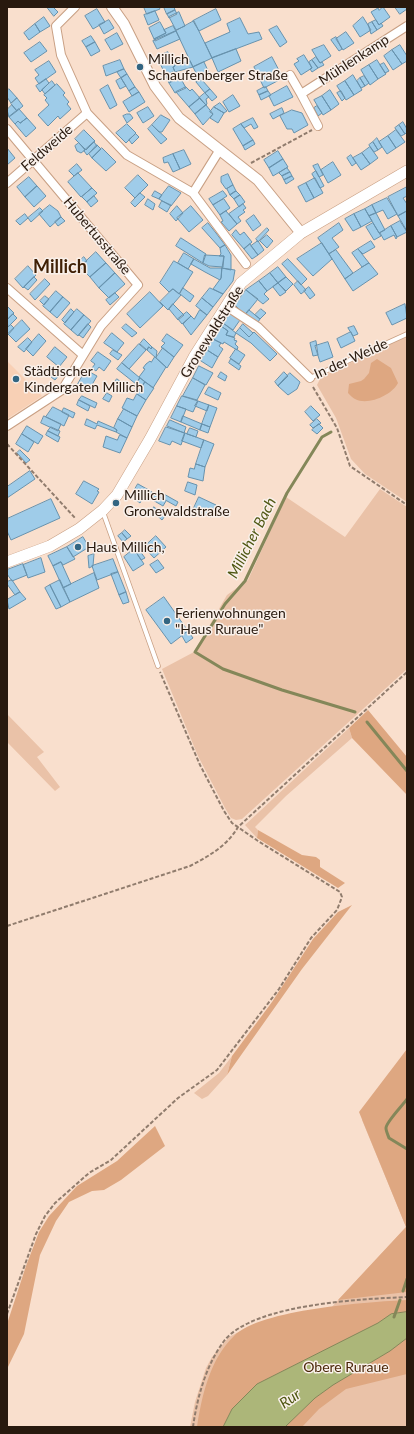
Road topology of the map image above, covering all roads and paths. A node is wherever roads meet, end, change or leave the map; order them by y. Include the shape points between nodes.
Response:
1 (75, 7) edge
2 (112, 7) edge
3 (407, 26) edge
4 (290, 75) dead end
5 (301, 94) junction
6 (87, 113) junction
7 (318, 126) joint
8 (7, 129) edge
9 (219, 151) junction
10 (32, 159) junction
11 (242, 168) junction
12 (407, 170) edge
13 (7, 183) edge
14 (193, 193) junction
15 (302, 233) junction
16 (246, 264) dead end
17 (7, 288) edge
18 (226, 306) junction
19 (407, 334) edge
20 (83, 355) junction
21 (310, 378) junction
22 (7, 426) edge
23 (7, 444) edge
24 (407, 505) edge
25 (102, 510) junction
26 (83, 526) junction
27 (7, 562) edge
28 (158, 666) joint
29 (407, 672) edge
30 (238, 827) junction
31 (7, 926) edge
32 (406, 1297) edge
33 (7, 1314) edge
34 (193, 1427) edge

1 - 6 street via 56,26 61,56
2 - 9 street via 124,24 155,86 168,104 179,118
3 - 5 street, Mühlenkamp
4 - 5 street
5 - 7 street
6 - 10 street, Feldweide
6 - 14 street via 127,155
7 - 11 path
8 - 10 street, Hubertusstraße
9 - 11 street
9 - 14 street
10 - 13 street, Feldweide
10 - 20 street, Hubertusstraße via 138,285 104,321
11 - 15 street via 258,180
12 - 15 main road, Gronewaldstraße
14 - 16 street
15 - 18 main road, Gronewaldstraße via 253,272
17 - 20 street
18 - 21 street, In der Weide via 258,328
18 - 25 main road, Gronewaldstraße via 194,357 117,495
19 - 21 lane, In der Weide
20 - 22 street, Hubertusstraße via 62,390
21 - 24 path via 337,428 350,466
23 - 26 path
25 - 26 main road, Gronewaldstraße
25 - 28 lane
26 - 27 main road, Gronewaldstraße via 50,546
28 - 30 path via 200,765 224,811
29 - 30 path
30 - 31 path via 217,850 190,866
30 - 33 path via 340,892 342,897 339,906 311,938 279,989 217,1070 178,1098 111,1160 89,1173 55,1203 36,1234
32 - 34 path via 316,1305 252,1321 237,1330 224,1340 208,1369

